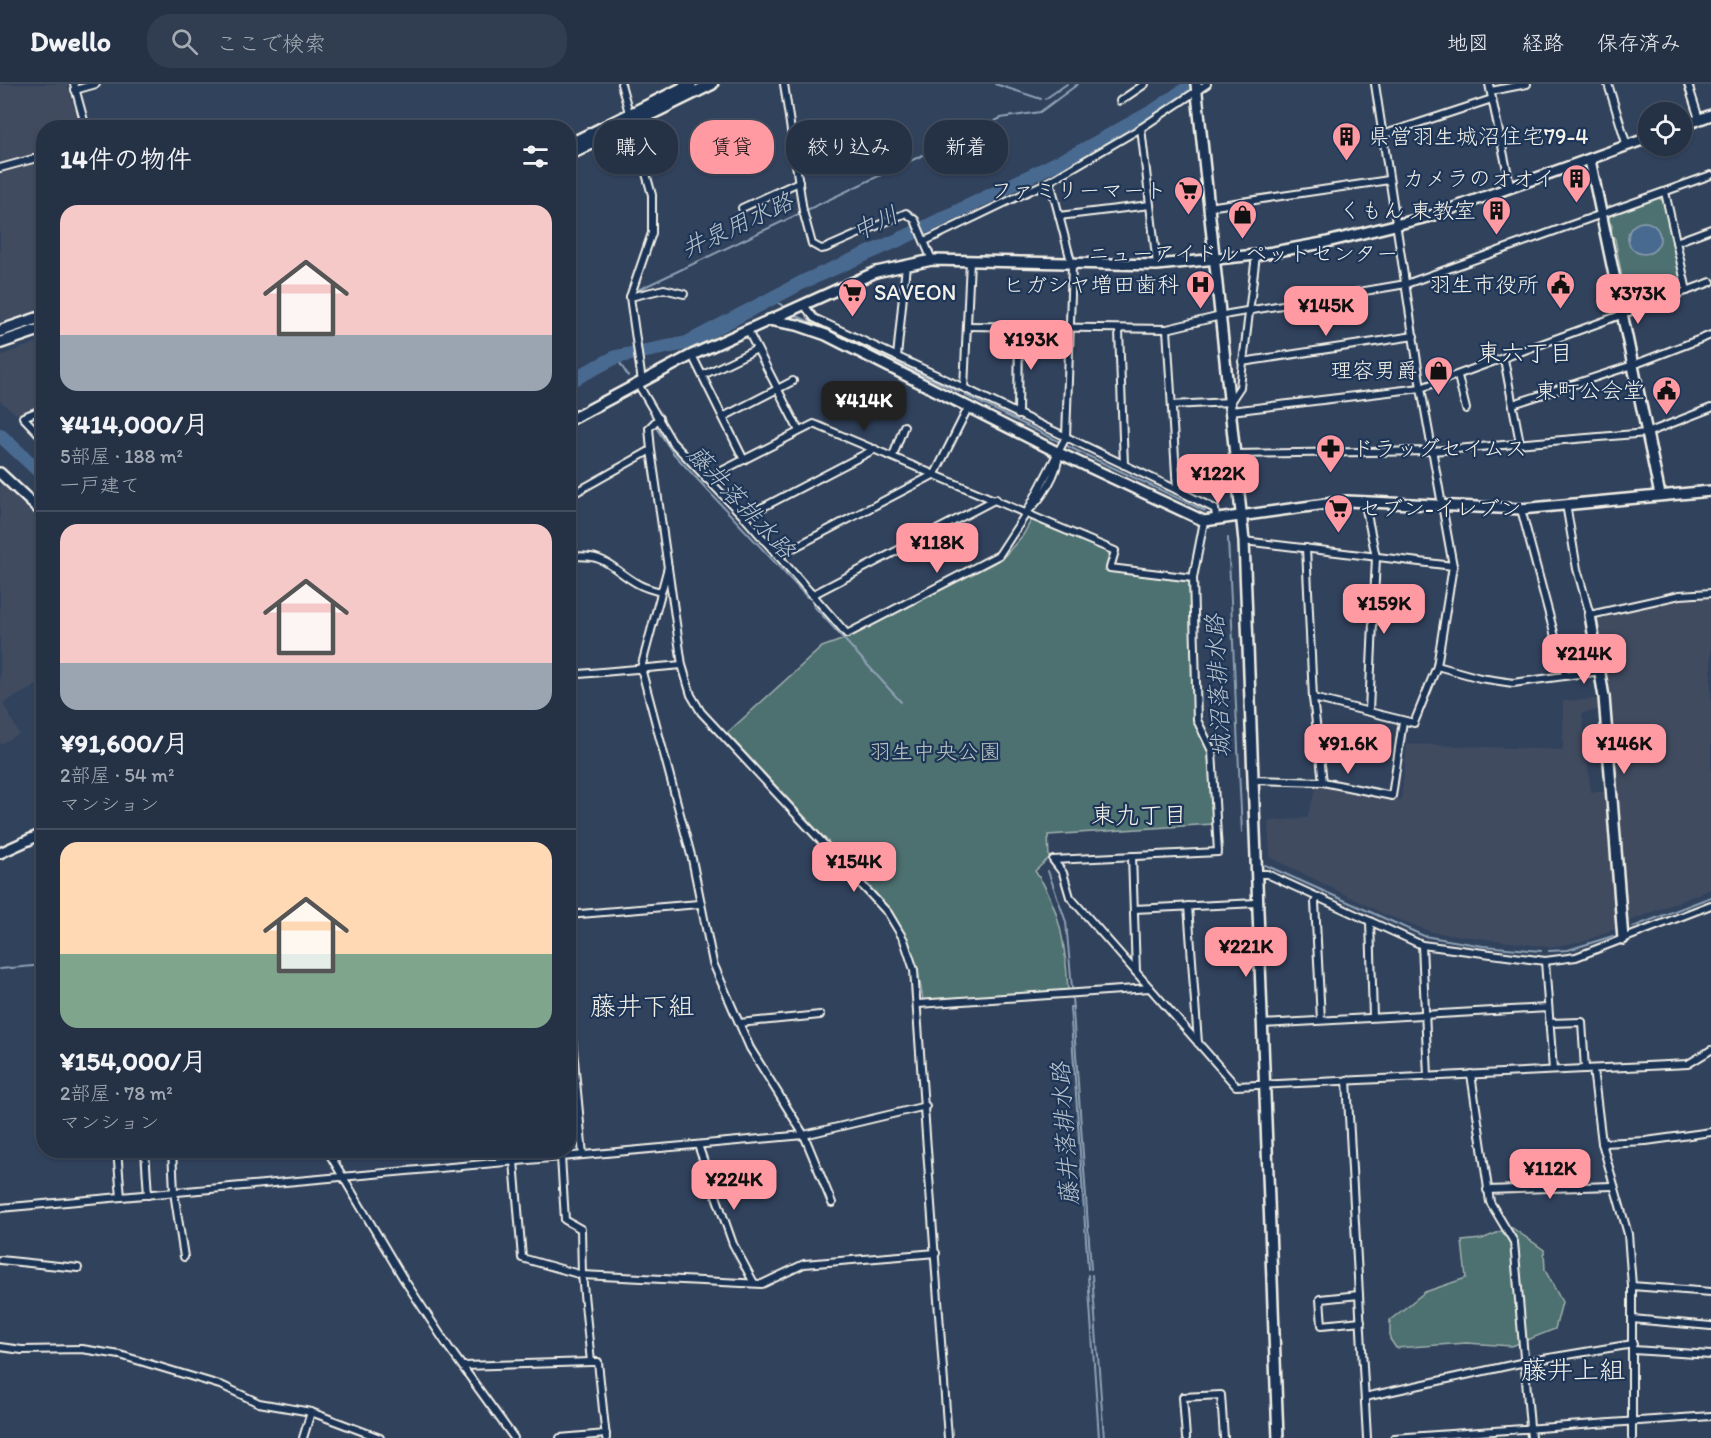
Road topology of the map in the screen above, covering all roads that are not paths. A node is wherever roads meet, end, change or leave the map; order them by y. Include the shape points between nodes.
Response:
1 (96, 84) edge
2 (621, 84) edge
3 (691, 84) edge
4 (712, 84) edge
5 (784, 84) edge
6 (1145, 84) edge
7 (1207, 84) edge
8 (1375, 84) edge
9 (1527, 84) edge
10 (1608, 84) edge
11 (1688, 84) edge
12 (74, 87) edge
13 (1196, 88) edge
14 (1491, 91) edge
15 (1120, 101) dead end
16 (1711, 115) edge
17 (1699, 119) junction
18 (84, 120) edge
19 (631, 120) junction
20 (1692, 122) edge
21 (1141, 128) junction
22 (594, 135) edge
23 (1382, 135) junction
24 (594, 141) edge
25 (576, 142) edge
26 (1638, 142) edge
27 (1627, 146) junction
28 (576, 151) edge
29 (36, 158) edge
30 (1590, 160) junction
31 (0, 168) edge
32 (646, 174) edge
33 (1711, 175) edge
34 (1389, 180) junction
35 (1050, 181) junction
36 (799, 183) junction
37 (1511, 189) junction
38 (1665, 192) junction
39 (1150, 205) junction
40 (1208, 207) junction
41 (742, 208) dead end
42 (1601, 214) junction
43 (1059, 216) junction
44 (1397, 226) junction
45 (1711, 229) edge
46 (923, 238) junction
47 (1676, 242) junction
48 (1256, 255) junction
49 (933, 260) junction
50 (1214, 260) junction
51 (970, 261) junction
52 (906, 265) junction
53 (1072, 265) junction
54 (1156, 266) junction
55 (1711, 282) edge
56 (1406, 284) junction
57 (1687, 291) junction
58 (684, 294) dead end
59 (630, 297) junction
60 (803, 304) junction
61 (1249, 310) junction
62 (1622, 316) junction
63 (1220, 317) junction
64 (36, 319) edge
65 (768, 320) junction
66 (967, 326) junction
67 (1019, 327) junction
68 (1070, 327) junction
69 (747, 329) junction
70 (1167, 329) junction
71 (1119, 330) junction
72 (0, 331) edge
73 (36, 331) edge
74 (1711, 334) edge
75 (1414, 336) junction
76 (0, 343) edge
77 (757, 349) junction
78 (692, 355) junction
79 (897, 357) junction
80 (1504, 359) junction
81 (1242, 362) junction
82 (1633, 365) junction
83 (703, 375) junction
84 (1458, 376) junction
85 (793, 381) dead end
86 (640, 383) junction
87 (777, 388) junction
88 (1421, 388) junction
89 (965, 389) junction
90 (959, 401) junction
91 (1513, 404) junction
92 (1172, 405) junction
93 (969, 406) junction
94 (1230, 407) junction
95 (1711, 408) edge
96 (1466, 410) dead end
97 (36, 412) edge
98 (1018, 415) junction
99 (576, 417) edge
100 (723, 417) junction
101 (658, 418) junction
102 (904, 426) dead end
103 (36, 431) edge
104 (799, 431) junction
105 (1647, 433) junction
106 (1066, 437) junction
107 (1520, 443) junction
108 (875, 449) junction
109 (651, 450) junction
110 (1432, 451) junction
111 (1059, 453) junction
112 (1235, 454) junction
113 (893, 456) junction
114 (744, 460) junction
115 (1124, 465) junction
116 (0, 473) edge
117 (935, 474) junction
118 (706, 479) junction
119 (1178, 490) junction
120 (1711, 490) edge
121 (576, 492) edge
122 (1660, 495) junction
123 (996, 499) junction
124 (1364, 500) junction
125 (1566, 504) junction
126 (1440, 505) junction
127 (36, 507) edge
128 (1521, 509) junction
129 (1027, 512) junction
130 (744, 517) junction
131 (1242, 517) junction
132 (1216, 519) junction
133 (1204, 521) junction
134 (1244, 541) junction
135 (1306, 548) junction
136 (576, 556) edge
137 (778, 556) junction
138 (1376, 557) junction
139 (668, 564) junction
140 (1453, 566) junction
141 (1193, 579) junction
142 (661, 592) junction
143 (1711, 593) edge
144 (812, 595) junction
145 (1590, 615) junction
146 (682, 665) junction
147 (1437, 666) junction
148 (640, 668) junction
149 (1601, 671) junction
150 (576, 674) edge
151 (1565, 674) junction
152 (1313, 698) junction
153 (1369, 711) junction
154 (1403, 721) junction
155 (1252, 780) junction
156 (1323, 782) junction
157 (36, 837) edge
158 (0, 853) edge
159 (1132, 856) junction
160 (1256, 874) junction
161 (1318, 897) junction
162 (1257, 903) junction
163 (699, 904) junction
164 (1711, 905) edge
165 (1188, 906) junction
166 (1134, 909) junction
167 (576, 914) edge
168 (1370, 921) junction
169 (1623, 939) junction
170 (1422, 945) junction
171 (1545, 961) junction
172 (1136, 972) junction
173 (1150, 988) junction
174 (918, 1004) junction
175 (1548, 1008) junction
176 (820, 1015) dead end
177 (1425, 1015) junction
178 (1373, 1017) junction
179 (1321, 1020) junction
180 (739, 1023) junction
181 (1550, 1023) junction
182 (1262, 1024) junction
183 (1198, 1043) junction
184 (1711, 1050) edge
185 (1585, 1069) junction
186 (1593, 1069) junction
187 (1553, 1070) junction
188 (1471, 1074) junction
189 (1428, 1076) junction
190 (1347, 1080) junction
191 (576, 1081) edge
192 (1265, 1085) junction
193 (926, 1107) junction
194 (1711, 1132) edge
195 (804, 1135) junction
196 (1602, 1143) junction
197 (698, 1145) junction
198 (583, 1155) junction
199 (576, 1156) edge
200 (118, 1158) edge
201 (146, 1158) edge
202 (172, 1158) edge
203 (332, 1158) edge
204 (549, 1158) edge
205 (561, 1158) edge
206 (514, 1161) junction
207 (342, 1176) junction
208 (1613, 1186) junction
209 (1487, 1190) junction
210 (174, 1192) junction
211 (148, 1195) junction
212 (121, 1197) junction
213 (832, 1203) dead end
214 (0, 1208) edge
215 (936, 1253) junction
216 (184, 1257) dead end
217 (0, 1260) edge
218 (78, 1268) dead end
219 (582, 1275) junction
220 (754, 1283) junction
221 (1632, 1286) junction
222 (1711, 1292) edge
223 (1359, 1294) junction
224 (1632, 1319) junction
225 (1361, 1321) junction
226 (1711, 1326) edge
227 (0, 1347) edge
228 (1633, 1347) junction
229 (1711, 1354) edge
230 (591, 1362) junction
231 (1526, 1362) junction
232 (464, 1366) junction
233 (1365, 1397) junction
234 (311, 1412) junction
235 (1711, 1416) edge
236 (1632, 1422) junction
237 (1530, 1428) junction
238 (606, 1436) edge
239 (303, 1438) edge
240 (380, 1438) edge
241 (514, 1438) edge
242 (560, 1438) edge
243 (948, 1438) edge
244 (1186, 1438) edge
245 (1224, 1438) edge
246 (1278, 1438) edge
247 (1367, 1438) edge
248 (1394, 1438) edge
249 (1531, 1438) edge
250 (1632, 1438) edge

1 - 12 street
2 - 19 street
3 - 19 main road
4 - 19 main road
5 - 36 street
6 - 15 street
7 - 13 street
8 - 23 street
9 - 14 street
10 - 27 street
11 - 17 street
12 - 18 street
13 - 21 street
13 - 40 street
14 - 23 street
14 - 37 street
16 - 17 street
17 - 20 street
21 - 35 street
21 - 39 street
22 - 25 main road
23 - 34 street
24 - 28 main road
26 - 27 street
27 - 30 street
29 - 31 street
30 - 37 street
30 - 42 street
32 - 59 street via 652,195 652,233
33 - 38 street
34 - 40 street
34 - 44 street
35 - 43 street
35 - 46 street
36 - 41 street
36 - 46 street via 809,239 821,249 902,213 915,220
37 - 44 street
38 - 42 street
38 - 47 street
39 - 43 street
39 - 54 street
40 - 50 street
42 - 56 street
42 - 62 street
43 - 53 street
44 - 48 street
44 - 56 street
45 - 47 street
46 - 49 street
47 - 57 street
48 - 50 street
48 - 61 street
49 - 51 street
49 - 52 street
50 - 54 street
50 - 63 street
51 - 53 street
51 - 66 street
52 - 60 street via 876,272
52 - 79 street
53 - 54 street
53 - 68 street
55 - 57 street
56 - 61 street
56 - 75 street
57 - 62 street
58 - 59 street via 664,289
59 - 86 street
60 - 65 street
60 - 79 street via 814,318
61 - 63 street
61 - 81 street
62 - 80 street
62 - 82 street
63 - 70 street
63 - 94 street
64 - 72 main road
65 - 69 street
65 - 90 street via 826,335
66 - 67 street
66 - 89 street
67 - 68 street
67 - 98 street
68 - 71 street
68 - 106 street
69 - 77 street
69 - 78 street
70 - 71 street
70 - 92 street
71 - 115 street
73 - 76 main road
74 - 82 street
75 - 81 street
75 - 88 street
77 - 83 street
77 - 87 street
78 - 83 street
78 - 86 street
79 - 89 street
80 - 84 street
80 - 91 street
81 - 94 street via 1240,387
82 - 91 street
82 - 105 street
83 - 100 street
84 - 88 street
84 - 96 street
85 - 87 street
86 - 99 street
86 - 101 street
87 - 100 street
87 - 104 street
88 - 94 street
88 - 110 street
89 - 90 street
89 - 98 street
90 - 93 street
91 - 107 street
92 - 94 street
92 - 119 street
93 - 111 street
93 - 117 street
94 - 112 street
95 - 105 street
97 - 103 street via 23,417
98 - 106 street
100 - 114 street
101 - 109 street via 649,428
101 - 118 street via 672,442
102 - 113 street
104 - 108 street via 814,424
104 - 114 street
105 - 107 street
105 - 122 street
106 - 111 street
106 - 115 street
107 - 110 street
108 - 113 street
108 - 130 street
109 - 121 street
109 - 139 street
110 - 112 street
110 - 126 street
111 - 129 street via 1059,464
111 - 133 street
112 - 131 street
113 - 117 street
114 - 118 street
115 - 119 street
116 - 127 street
117 - 123 street
117 - 137 street
118 - 130 street
119 - 132 street via 1215,509
120 - 122 street
122 - 125 street
123 - 129 street
123 - 144 street
124 - 126 street
124 - 131 street
124 - 138 street
125 - 128 street
125 - 145 street
126 - 128 street
126 - 140 street
128 - 151 street
129 - 141 street via 1115,551 1110,568
129 - 144 street via 999,555 847,633
130 - 137 street
131 - 132 street
131 - 134 street
132 - 133 street
133 - 141 street
134 - 135 street
134 - 155 street
135 - 138 street
135 - 152 street
136 - 142 street via 599,557 638,584
137 - 144 street
138 - 140 street
138 - 153 street
139 - 142 street
139 - 146 street
140 - 147 street
141 - 159 street via 1197,720 1212,751 1218,852
142 - 148 street
143 - 145 street via 1680,595
145 - 149 street
146 - 148 street
146 - 174 street via 701,712 888,913 904,940 914,970
147 - 151 street via 1513,683
147 - 154 street via 1414,723
148 - 150 street
148 - 163 street via 692,859
149 - 151 street
149 - 169 street
152 - 153 street
152 - 156 street
153 - 154 street
154 - 156 street via 1392,796
155 - 156 street
155 - 160 street
157 - 158 street
159 - 166 street
159 - 172 street via 1053,860 1063,873 1070,897
160 - 161 street via 1267,874
160 - 162 street
161 - 168 street
161 - 179 street via 1315,902
162 - 165 street
162 - 182 street
163 - 167 street
163 - 180 street via 713,963
164 - 169 street
165 - 166 street
165 - 183 street
166 - 172 street
168 - 170 street
168 - 178 street
169 - 171 street via 1576,957
170 - 171 street
170 - 177 street
171 - 175 street
172 - 173 street
173 - 174 street
173 - 183 street
174 - 193 street
175 - 177 street
175 - 181 street
176 - 180 street
177 - 178 street
177 - 189 street
178 - 179 street
179 - 182 street
180 - 195 street via 750,1048
181 - 185 street via 1582,1022
181 - 187 street
182 - 192 street
183 - 192 street via 1236,1086
184 - 186 street via 1688,1064
185 - 186 street
185 - 187 street
186 - 196 street
187 - 188 street
188 - 189 street
188 - 209 street
189 - 190 street
190 - 192 street
190 - 223 street
191 - 198 street
192 - 246 street
193 - 195 street
193 - 215 street
194 - 196 street
195 - 197 street
195 - 213 street
196 - 208 street
197 - 198 street
197 - 220 street via 733,1244
198 - 199 street
200 - 212 street
201 - 211 street
202 - 210 street
203 - 207 street
204 - 206 street
205 - 219 street via 565,1220 581,1229
206 - 207 street
206 - 219 street via 522,1258
207 - 210 street
207 - 232 street via 403,1278
208 - 209 street
208 - 221 street via 1628,1234
209 - 231 street via 1514,1242
210 - 211 street
210 - 216 street
211 - 212 street
212 - 214 street
215 - 220 street via 804,1264 762,1284
215 - 243 street
217 - 218 street
219 - 220 street
219 - 230 street
221 - 222 street
221 - 224 street
223 - 225 street
223 - 225 street via 1320,1299 1322,1325
224 - 226 street
224 - 228 street
225 - 233 street
227 - 234 street via 82,1349 120,1355 223,1386 259,1403
228 - 229 street
228 - 231 street
228 - 236 street
230 - 232 street
230 - 238 street via 598,1362
231 - 233 street
231 - 237 street
232 - 241 street
233 - 247 street
234 - 239 street
234 - 240 street
235 - 236 street
236 - 237 street
236 - 250 street
237 - 248 street
237 - 249 street
238 - 242 street
244 - 245 street via 1183,1397 1221,1395

